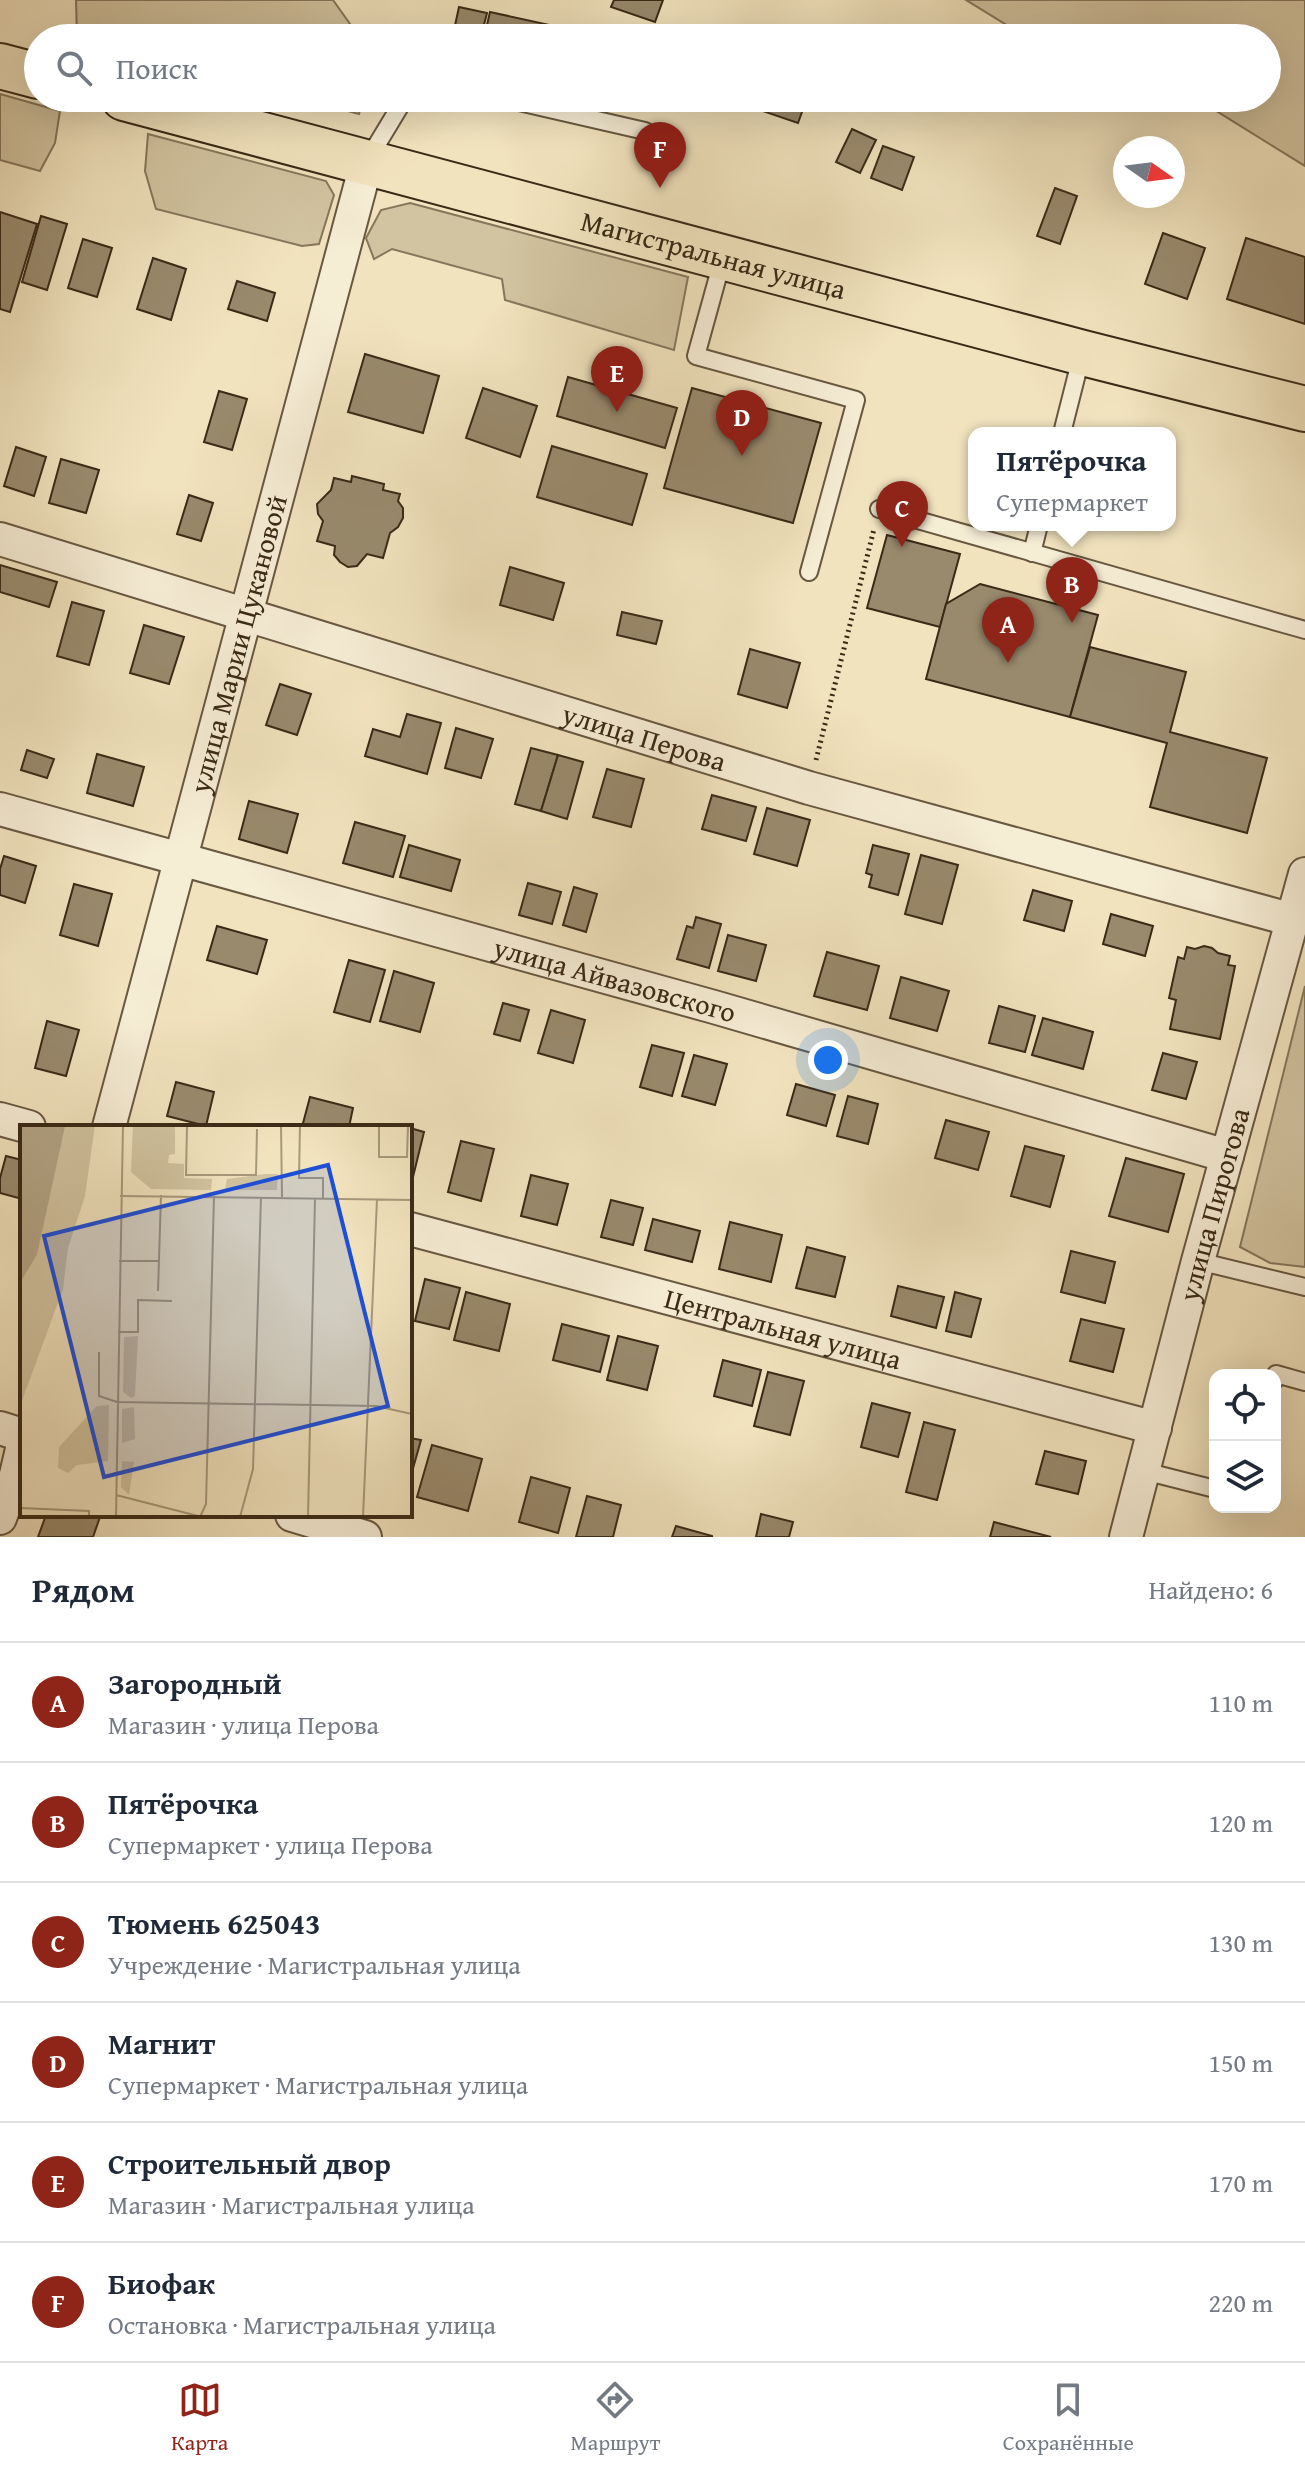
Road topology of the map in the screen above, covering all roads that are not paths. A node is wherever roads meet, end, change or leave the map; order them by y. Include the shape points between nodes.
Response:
1 (0, 66) edge
2 (24, 72) edge
3 (178, 112) edge
4 (397, 112) edge
5 (562, 112) edge
6 (645, 131) dead end
7 (367, 161) junction
8 (723, 256) junction
9 (1083, 353) junction
10 (1305, 409) edge
11 (1064, 427) edge
12 (879, 509) road end
13 (1038, 531) edge
14 (0, 539) edge
15 (1032, 553) junction
16 (809, 572) dead end
17 (245, 616) junction
18 (1305, 630) edge
19 (0, 809) edge
20 (181, 857) junction
21 (1305, 874) edge
22 (1293, 920) junction
23 (0, 1119) edge
24 (22, 1125) edge
25 (110, 1125) edge
26 (1227, 1156) junction
27 (412, 1230) edge
28 (1198, 1261) junction
29 (1305, 1287) edge
30 (1281, 1375) edge
31 (1305, 1382) edge
32 (0, 1428) edge
33 (1155, 1428) junction
34 (20, 1434) edge
35 (20, 1458) edge
36 (1144, 1471) junction
37 (1209, 1487) edge
38 (299, 1517) edge
39 (0, 1518) edge
40 (365, 1537) edge
41 (1126, 1537) edge

1 - 2 main road
3 - 7 main road, Магистральная улица
4 - 7 lane
5 - 6 lane
7 - 8 main road, Магистральная улица
7 - 17 street, улица Марии Цукановой
8 - 9 main road, Магистральная улица
8 - 16 lane via 696,356 856,400
9 - 10 main road, Магистральная улица
9 - 11 lane
12 - 15 lane
13 - 15 lane
14 - 17 street, улица Перова
15 - 18 lane
17 - 20 street, улица Марии Цукановой
17 - 22 street, улица Перова via 809,788
19 - 20 street, улица Айвазовского
20 - 25 street, улица Марии Цукановой
20 - 26 street, улица Айвазовского
21 - 22 street, улица Пирогова
22 - 26 street, улица Пирогова
23 - 24 street
26 - 28 street, улица Пирогова
27 - 33 street, Центральная улица
28 - 29 lane
28 - 33 street, улица Пирогова
30 - 31 lane
32 - 34 street
33 - 36 street, улица Пирогова
35 - 39 street
36 - 37 lane
36 - 41 street, улица Пирогова
38 - 40 street

